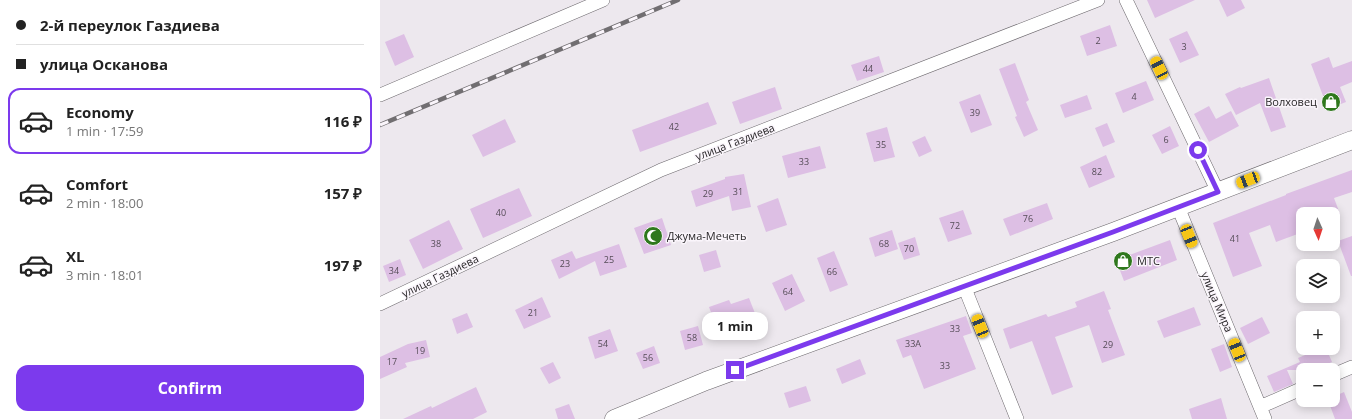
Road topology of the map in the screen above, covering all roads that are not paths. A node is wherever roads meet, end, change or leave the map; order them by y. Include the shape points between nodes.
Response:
1 (603, 0) edge
2 (1098, 0) edge
3 (1126, 0) edge
4 (380, 94) edge
5 (1352, 140) edge
6 (1218, 192) junction
7 (1178, 207) junction
8 (964, 286) junction
9 (380, 304) edge
10 (1352, 367) edge
11 (1340, 372) edge
12 (1296, 392) edge
13 (1263, 413) edge
14 (614, 419) edge
15 (1017, 419) edge

1 - 4 street
2 - 9 street, улица Газдиева via 661,170
3 - 6 street
5 - 6 main road
6 - 7 main road
7 - 8 main road
7 - 13 street, улица Мира
8 - 14 main road via 706,380
8 - 15 street
10 - 11 street
12 - 13 street

